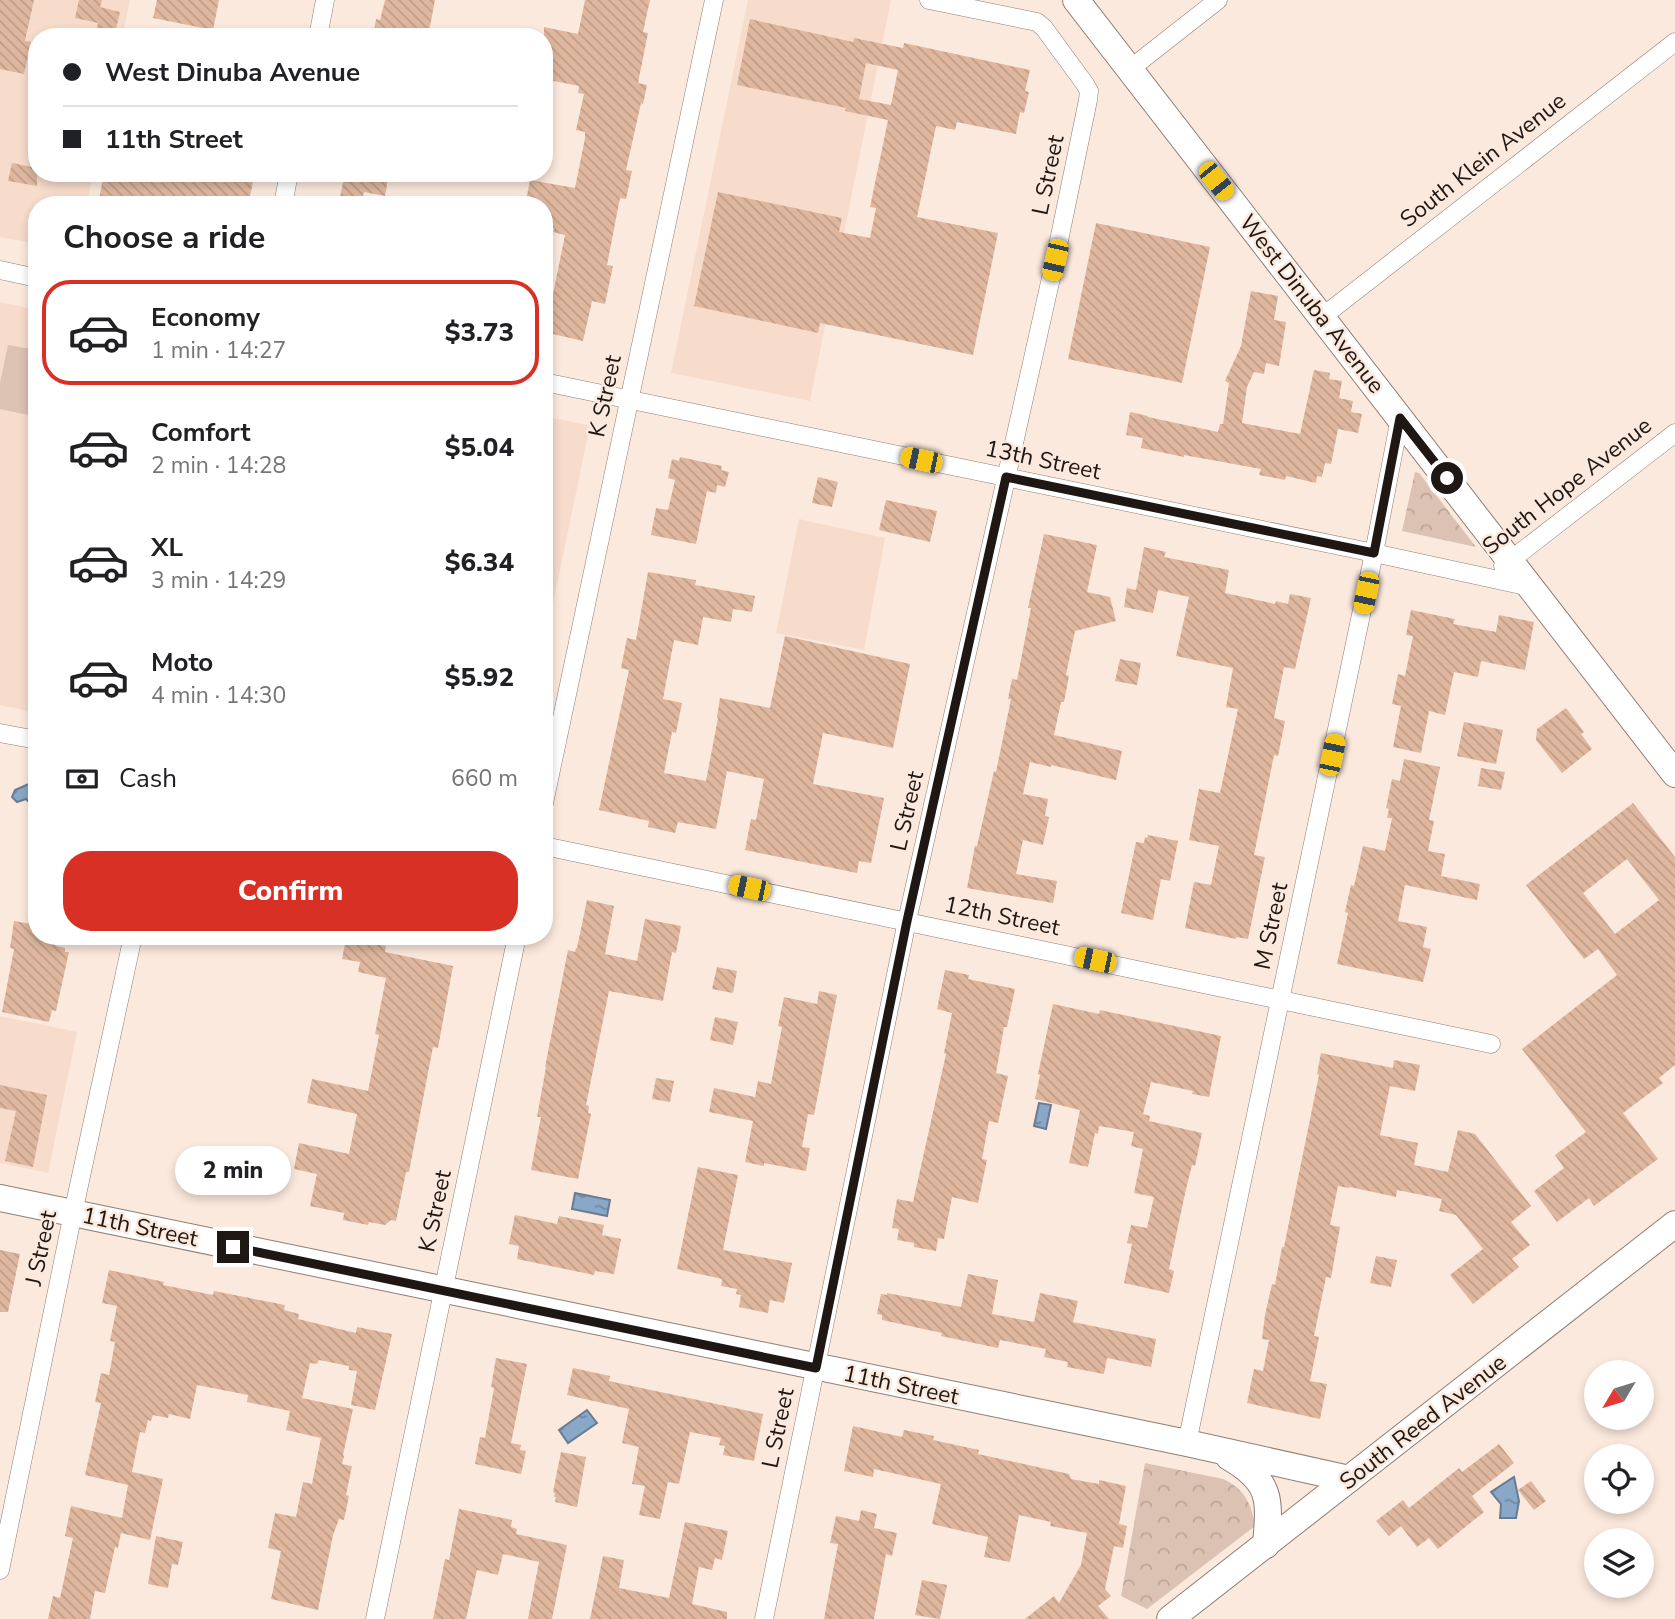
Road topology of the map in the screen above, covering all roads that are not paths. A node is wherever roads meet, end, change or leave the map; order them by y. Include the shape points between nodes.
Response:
1 (325, 0) edge
2 (714, 0) edge
3 (929, 0) edge
4 (1076, 0) edge
5 (1218, 0) edge
6 (320, 28) edge
7 (1675, 42) edge
8 (1130, 69) junction
9 (0, 271) edge
10 (28, 276) edge
11 (1322, 317) junction
12 (553, 384) edge
13 (629, 399) junction
14 (1400, 418) junction
15 (1675, 433) edge
16 (1006, 477) junction
17 (1374, 553) junction
18 (1510, 561) junction
19 (1489, 578) junction
20 (1531, 587) junction
21 (0, 733) edge
22 (28, 738) edge
23 (553, 760) edge
24 (1675, 774) edge
25 (553, 848) edge
26 (907, 921) junction
27 (131, 945) edge
28 (515, 945) edge
29 (1280, 999) junction
30 (1491, 1044) dead end
31 (0, 1198) edge
32 (73, 1213) junction
33 (1675, 1224) edge
34 (444, 1290) junction
35 (816, 1368) junction
36 (1187, 1443) junction
37 (1218, 1451) junction
38 (1349, 1479) junction
39 (1266, 1545) junction
40 (0, 1570) edge
41 (375, 1619) edge
42 (764, 1619) edge
43 (1170, 1619) edge

1 - 6 street
2 - 13 street, K Street
3 - 16 street, L Street via 1037,22 1089,91
4 - 8 street, West Dinuba Avenue
5 - 8 street
7 - 11 street, South Klein Avenue
8 - 11 street, West Dinuba Avenue
9 - 10 street
11 - 14 street, West Dinuba Avenue
12 - 13 street, 13th Street
13 - 16 street, 13th Street
13 - 23 street, K Street
14 - 17 street, M Street
14 - 18 street, West Dinuba Avenue
15 - 18 street, South Hope Avenue
16 - 17 street, 13th Street
16 - 26 street, L Street
17 - 19 street, 13th Street
17 - 29 street, M Street
18 - 19 street, South Hope Avenue
18 - 20 street, West Dinuba Avenue
19 - 20 street, 13th Street
20 - 24 street, West Dinuba Avenue
21 - 22 street
25 - 26 street, 12th Street
26 - 29 street, 12th Street
26 - 35 street, L Street
27 - 32 street, J Street
28 - 34 street, K Street
29 - 30 street, 12th Street
29 - 36 street, M Street
31 - 32 street, 11th Street
32 - 34 street, 11th Street
32 - 40 street, J Street
33 - 38 street, South Reed Avenue
34 - 35 street, 11th Street
34 - 41 street, K Street
35 - 36 street, 11th Street
35 - 42 street, L Street
36 - 37 street, 11th Street
37 - 38 street, 11th Street
37 - 39 street via 1260,1481 1268,1501
38 - 39 street, South Reed Avenue
39 - 43 street, South Reed Avenue

